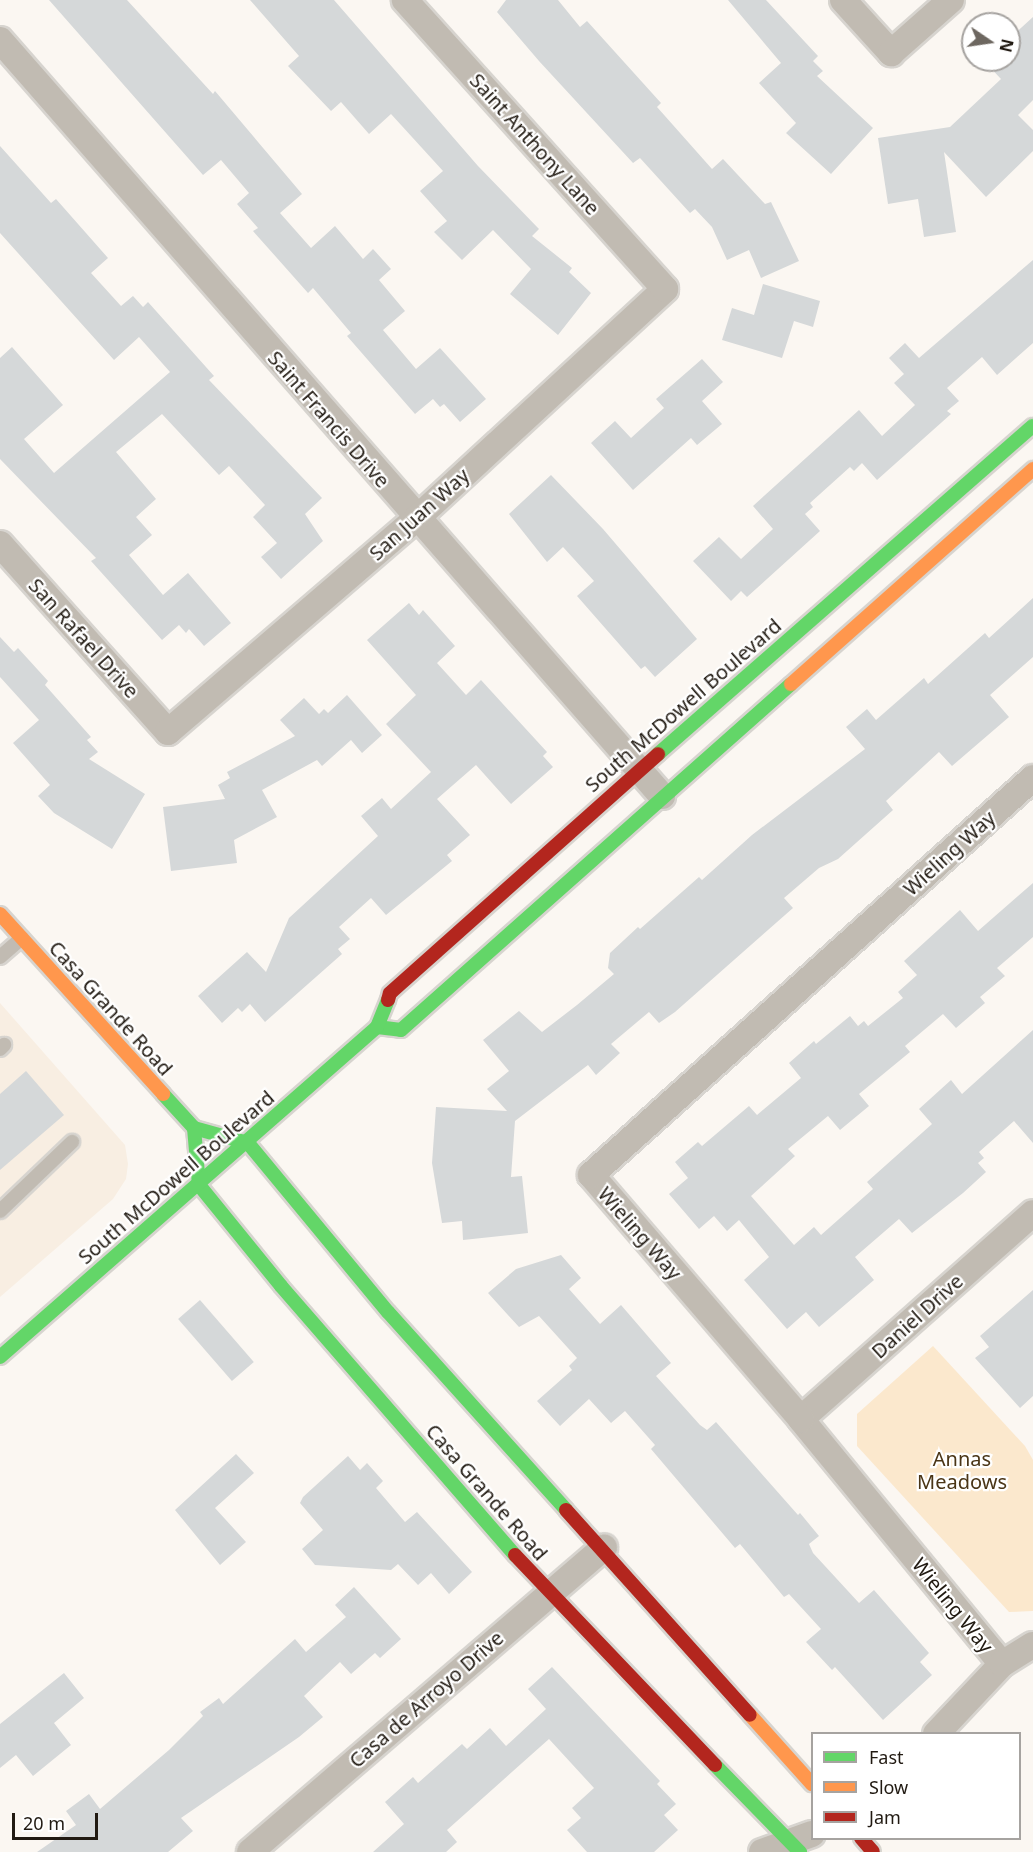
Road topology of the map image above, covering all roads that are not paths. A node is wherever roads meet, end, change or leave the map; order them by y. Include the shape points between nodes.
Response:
1 (405, 0) edge
2 (843, 0) edge
3 (951, 0) edge
4 (0, 40) edge
5 (665, 289) joint
6 (1033, 426) edge
7 (1033, 469) edge
8 (416, 519) junction
9 (0, 544) edge
10 (168, 732) joint
11 (637, 770) junction
12 (1033, 778) edge
13 (662, 796) junction
14 (0, 914) edge
15 (22, 939) junction
16 (0, 957) edge
17 (377, 1027) junction
18 (194, 1128) junction
19 (72, 1142) dead end
20 (248, 1143) junction
21 (199, 1185) junction
22 (0, 1211) edge
23 (1033, 1213) edge
24 (0, 1357) edge
25 (801, 1419) junction
26 (604, 1548) junction
27 (548, 1593) junction
28 (1033, 1645) edge
29 (1002, 1664) junction
30 (938, 1732) edge
31 (811, 1782) edge
32 (862, 1840) edge
33 (802, 1843) edge
34 (250, 1852) edge
35 (762, 1852) edge
36 (873, 1852) edge

1 - 5 street, Saint Anthony Lane
2 - 3 street via 891,54
4 - 8 street, Saint Francis Drive
5 - 8 street, San Juan Way
6 - 11 main road, South McDowell Boulevard
7 - 13 main road
8 - 10 street, San Juan Way
8 - 11 street, Saint Francis Drive
9 - 10 street, San Rafael Drive
11 - 13 street, Saint Francis Drive
11 - 17 main road, South McDowell Boulevard via 390,993
12 - 25 street, Wieling Way via 591,1175
13 - 17 main road via 401,1030
14 - 15 main road, Casa Grande Road
15 - 16 lane
15 - 18 main road, Casa Grande Road
17 - 20 main road, South McDowell Boulevard
18 - 20 main road
18 - 21 main road
19 - 22 lane
20 - 21 main road, South McDowell Boulevard
20 - 26 main road via 388,1312
21 - 24 main road, South McDowell Boulevard via 159,1215
21 - 27 main road, Casa Grande Road via 281,1286
23 - 25 street, Daniel Drive
25 - 29 street, Wieling Way
26 - 27 street, Casa de Arroyo Drive
26 - 31 main road
27 - 33 main road, Casa Grande Road
27 - 34 street, Casa de Arroyo Drive
28 - 29 street
29 - 30 street
32 - 36 main road
33 - 35 street

